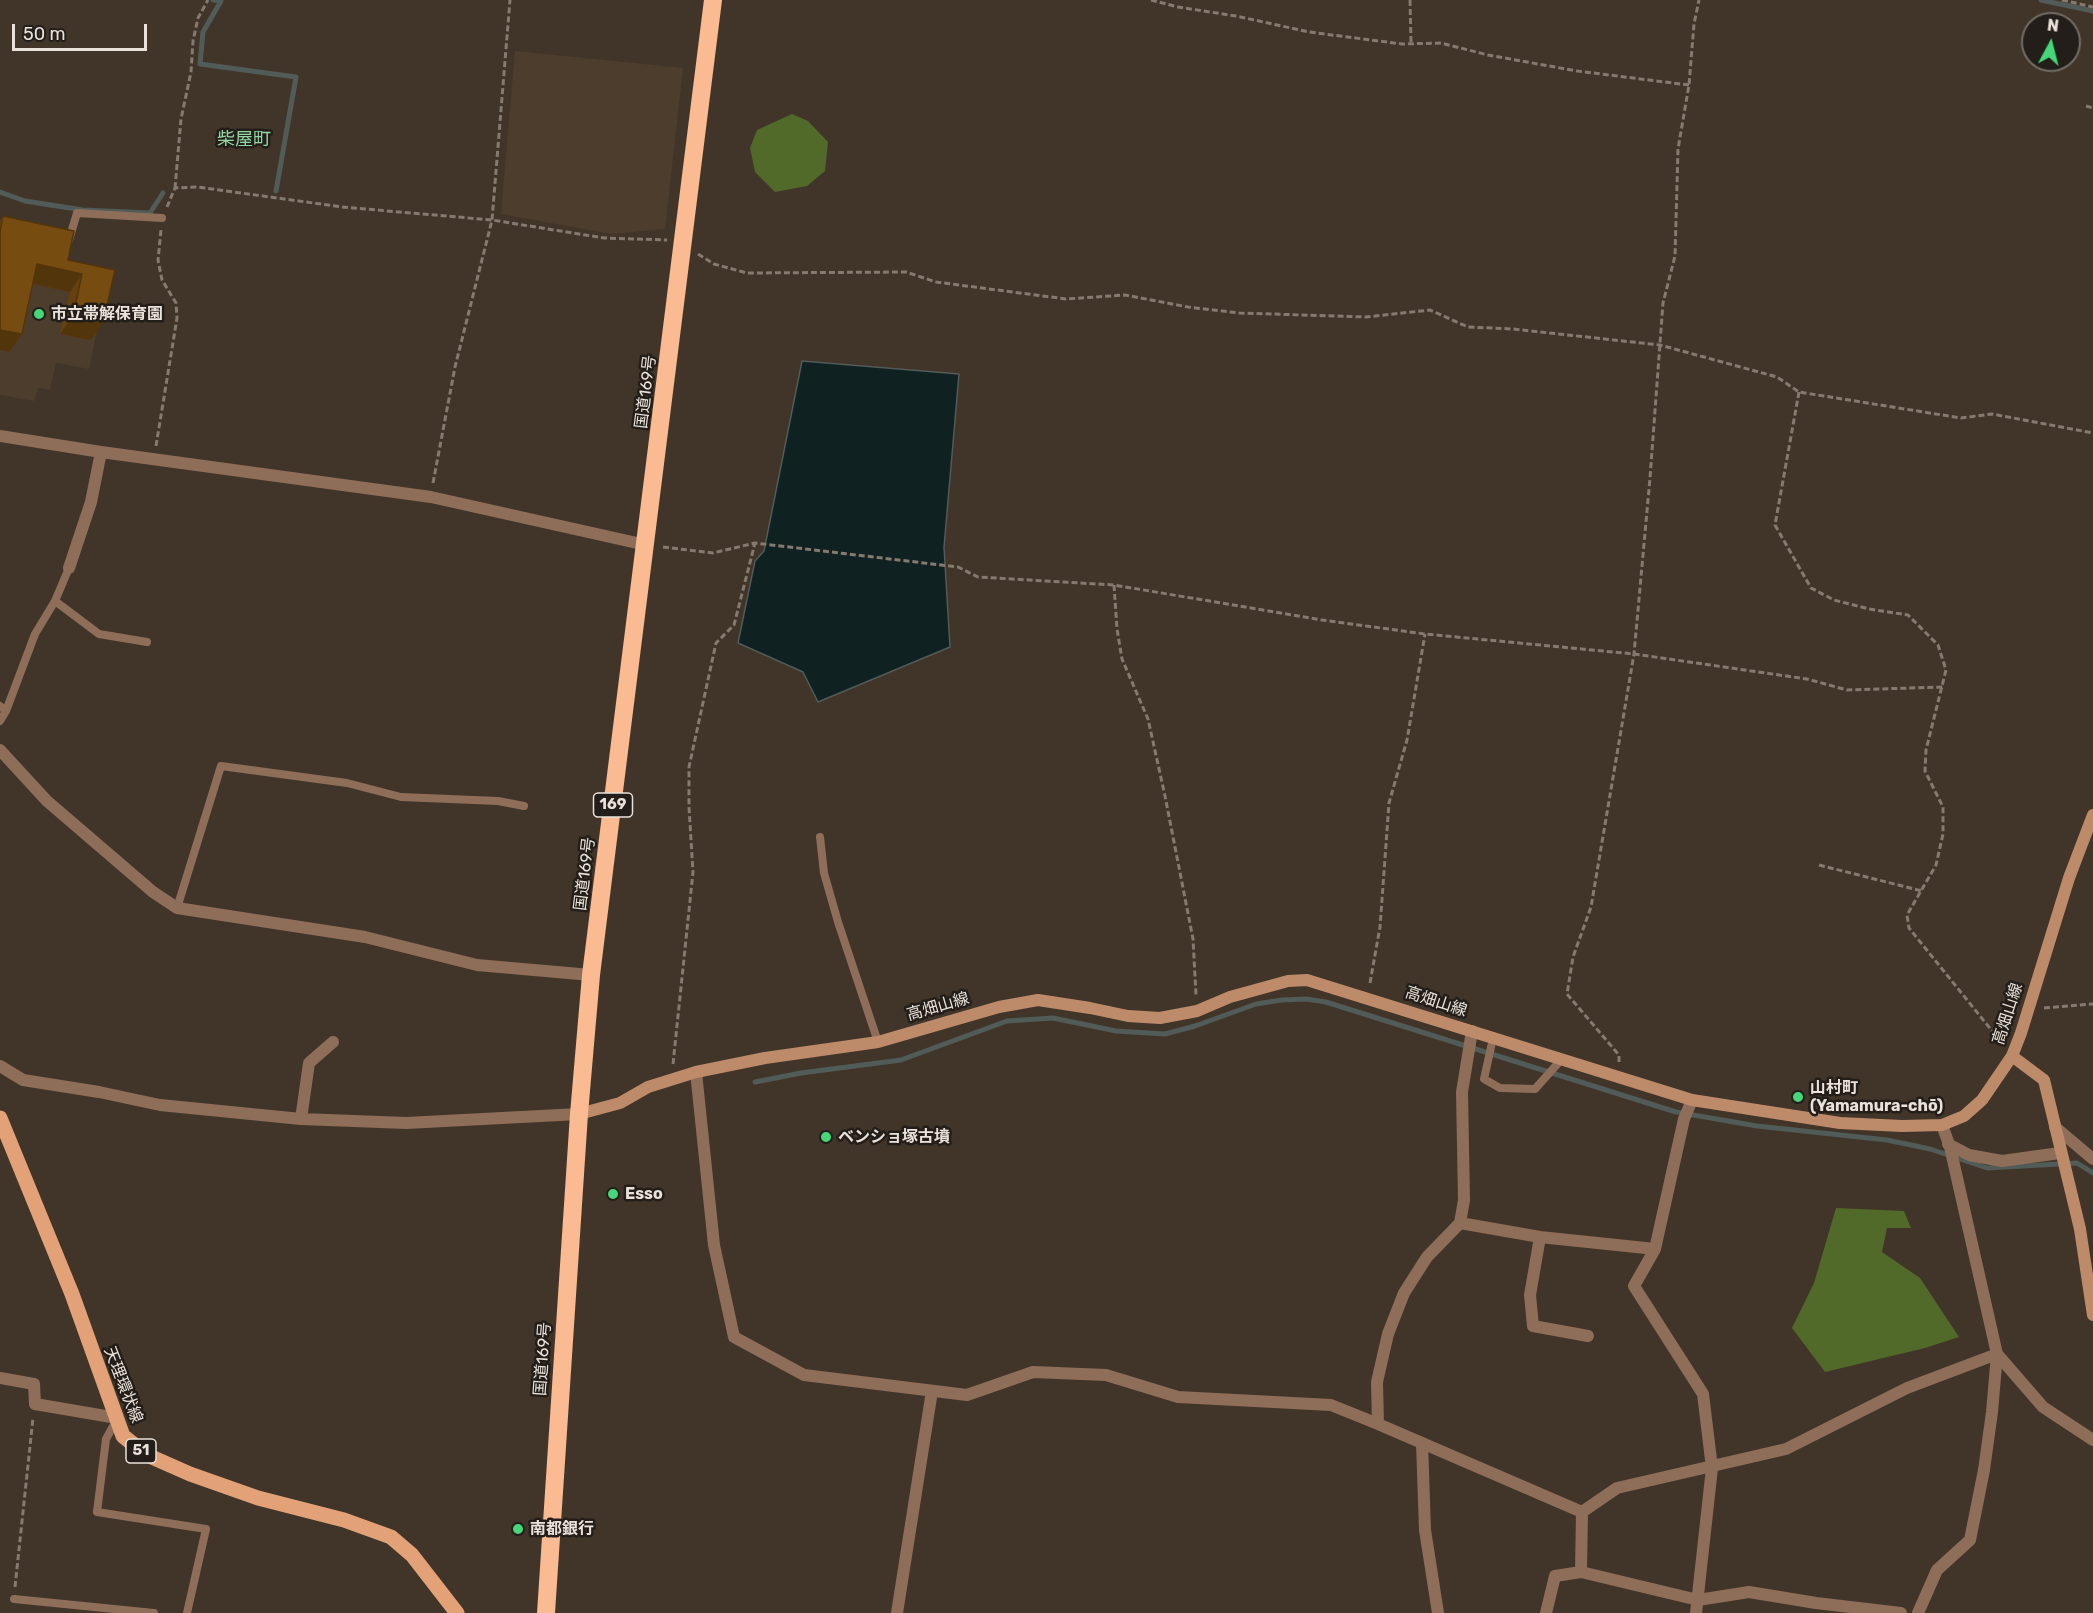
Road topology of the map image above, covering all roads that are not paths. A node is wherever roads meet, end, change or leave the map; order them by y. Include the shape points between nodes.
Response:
1 (713, 0) edge
2 (162, 218) road end
3 (60, 238) edge
4 (0, 436) edge
5 (101, 452) junction
6 (646, 545) junction
7 (69, 568) joint
8 (55, 601) junction
9 (147, 642) dead end
10 (3, 708) edge
11 (0, 721) edge
12 (0, 750) edge
13 (524, 806) dead end
14 (2093, 815) edge
15 (820, 837) dead end
16 (177, 908) junction
17 (591, 975) junction
18 (1472, 1031) junction
19 (1493, 1038) junction
20 (333, 1042) dead end
21 (878, 1042) junction
22 (2012, 1056) junction
23 (1561, 1060) junction
24 (0, 1066) edge
25 (696, 1072) junction
26 (1688, 1109) junction
27 (579, 1114) junction
28 (0, 1118) edge
29 (301, 1119) junction
30 (1942, 1125) junction
31 (2055, 1128) junction
32 (1949, 1145) junction
33 (2061, 1153) junction
34 (2093, 1159) edge
35 (1460, 1223) junction
36 (1540, 1237) junction
37 (1655, 1249) junction
38 (2093, 1315) edge
39 (1588, 1336) dead end
40 (1997, 1354) junction
41 (0, 1378) edge
42 (932, 1390) junction
43 (117, 1418) junction
44 (1378, 1424) junction
45 (2093, 1440) edge
46 (1422, 1443) junction
47 (1712, 1468) junction
48 (1582, 1512) junction
49 (1581, 1572) junction
50 (14, 1599) road end
51 (1697, 1606) edge
52 (154, 1613) edge
53 (187, 1613) edge
54 (456, 1613) edge
55 (546, 1613) edge
56 (897, 1613) edge
57 (1438, 1613) edge
58 (1546, 1613) edge
59 (1901, 1613) edge
60 (1918, 1613) edge

1 - 6 highway, 国道169号 / 169
2 - 3 lane via 77,213 70,240
4 - 5 street
5 - 6 street via 431,497
5 - 7 street via 91,502
6 - 17 highway, 国道169号 / 169
7 - 8 lane
8 - 9 lane via 99,634
8 - 10 lane via 35,634
10 - 11 lane
12 - 16 street via 47,801
13 - 16 lane via 498,801 401,797 347,783 221,766
14 - 22 main road, 高畑山線 via 2068,878
15 - 21 lane via 824,873
16 - 17 street via 365,937 477,965
17 - 27 highway, 国道169号 / 169
18 - 19 main road, 高畑山線
18 - 21 main road, 高畑山線 via 1307,980 1288,981 1197,1011 1160,1018 1038,1000 999,1007
18 - 35 street via 1462,1092 1464,1200
19 - 23 main road, 高畑山線
19 - 23 lane via 1484,1078 1500,1088 1535,1089
20 - 29 street via 309,1063
21 - 25 main road, 高畑山線
22 - 30 main road, 高畑山線 via 1982,1100 1964,1116
22 - 31 main road via 2044,1080
23 - 26 main road, 高畑山線 via 1621,1079
24 - 29 street via 23,1080 160,1105
25 - 27 main road, 高畑山線 via 648,1087 620,1103
25 - 42 street via 714,1245 734,1337 804,1375
26 - 30 main road, 高畑山線 via 1840,1123
26 - 37 street
27 - 29 street via 406,1123
27 - 55 highway, 国道169号 / 169
28 - 43 main road, 天理環状線 / 51 via 72,1294
30 - 32 street
31 - 33 main road
31 - 34 street
32 - 33 street via 1969,1155 2002,1161
32 - 40 street
33 - 38 main road via 2080,1228
35 - 36 street
35 - 44 street via 1427,1257 1404,1293 1388,1334 1377,1382
36 - 37 street
36 - 39 street via 1530,1294 1533,1326
37 - 47 street via 1634,1286 1703,1394
40 - 45 street via 2043,1407
40 - 47 street via 1907,1388 1786,1449
40 - 60 street via 1984,1470 1970,1540 1937,1570
41 - 43 street via 34,1384 35,1404
42 - 44 street via 967,1395 1033,1372 1106,1374 1178,1397 1331,1406
42 - 56 street
43 - 53 lane via 106,1439 98,1512 206,1529
43 - 54 main road, 天理環状線 / 51 via 123,1436 147,1455 190,1474 391,1537 412,1555
44 - 46 street
46 - 48 street
46 - 57 street via 1425,1530
47 - 48 street via 1617,1488
47 - 51 street
48 - 49 street
49 - 51 street
49 - 58 street via 1555,1576
50 - 52 lane
51 - 59 street via 1749,1592

